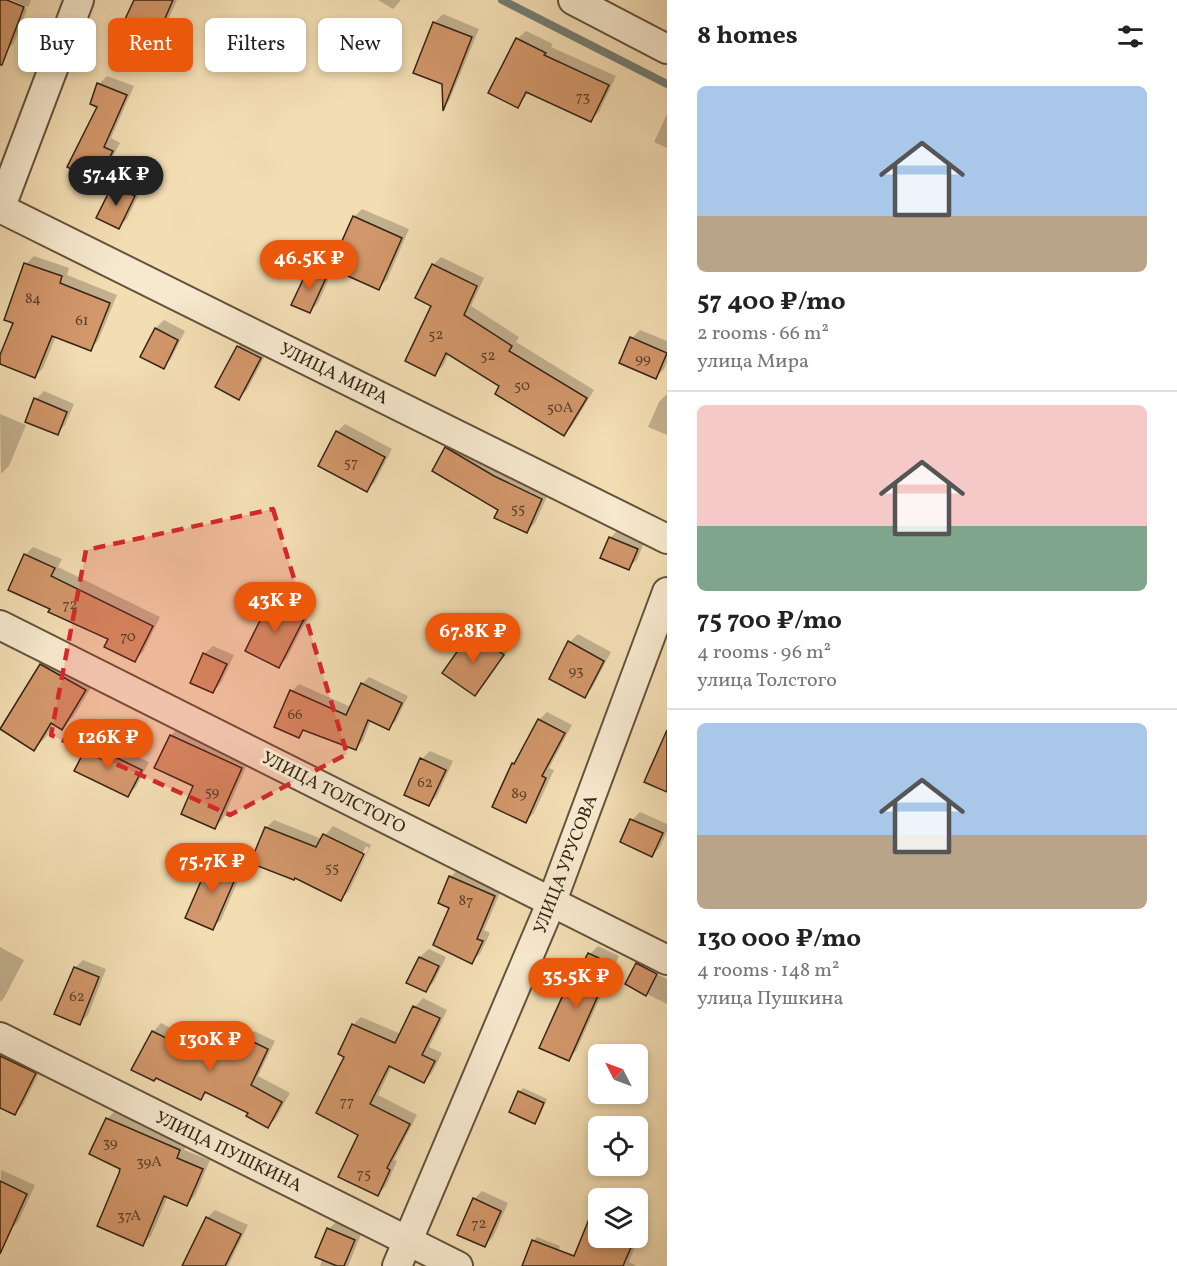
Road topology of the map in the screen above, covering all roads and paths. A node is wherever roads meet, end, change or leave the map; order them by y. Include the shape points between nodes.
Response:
1 (79, 0) edge
2 (573, 0) edge
3 (667, 49) edge
4 (0, 208) edge
5 (667, 539) edge
6 (667, 592) edge
7 (0, 625) edge
8 (552, 901) junction
9 (667, 960) edge
10 (0, 1037) edge
11 (403, 1253) edge
12 (458, 1266) edge

1 - 4 street
2 - 3 street
4 - 5 street, УЛИЦА МИРА
6 - 8 street, УЛИЦА УРУСОВА
7 - 8 street, УЛИЦА ТОЛСТОГО
8 - 9 street, УЛИЦА ТОЛСТОГО
8 - 11 street, УЛИЦА УРУСОВА
10 - 11 street, УЛИЦА ПУШКИНА
11 - 12 street, УЛИЦА ПУШКИНА

